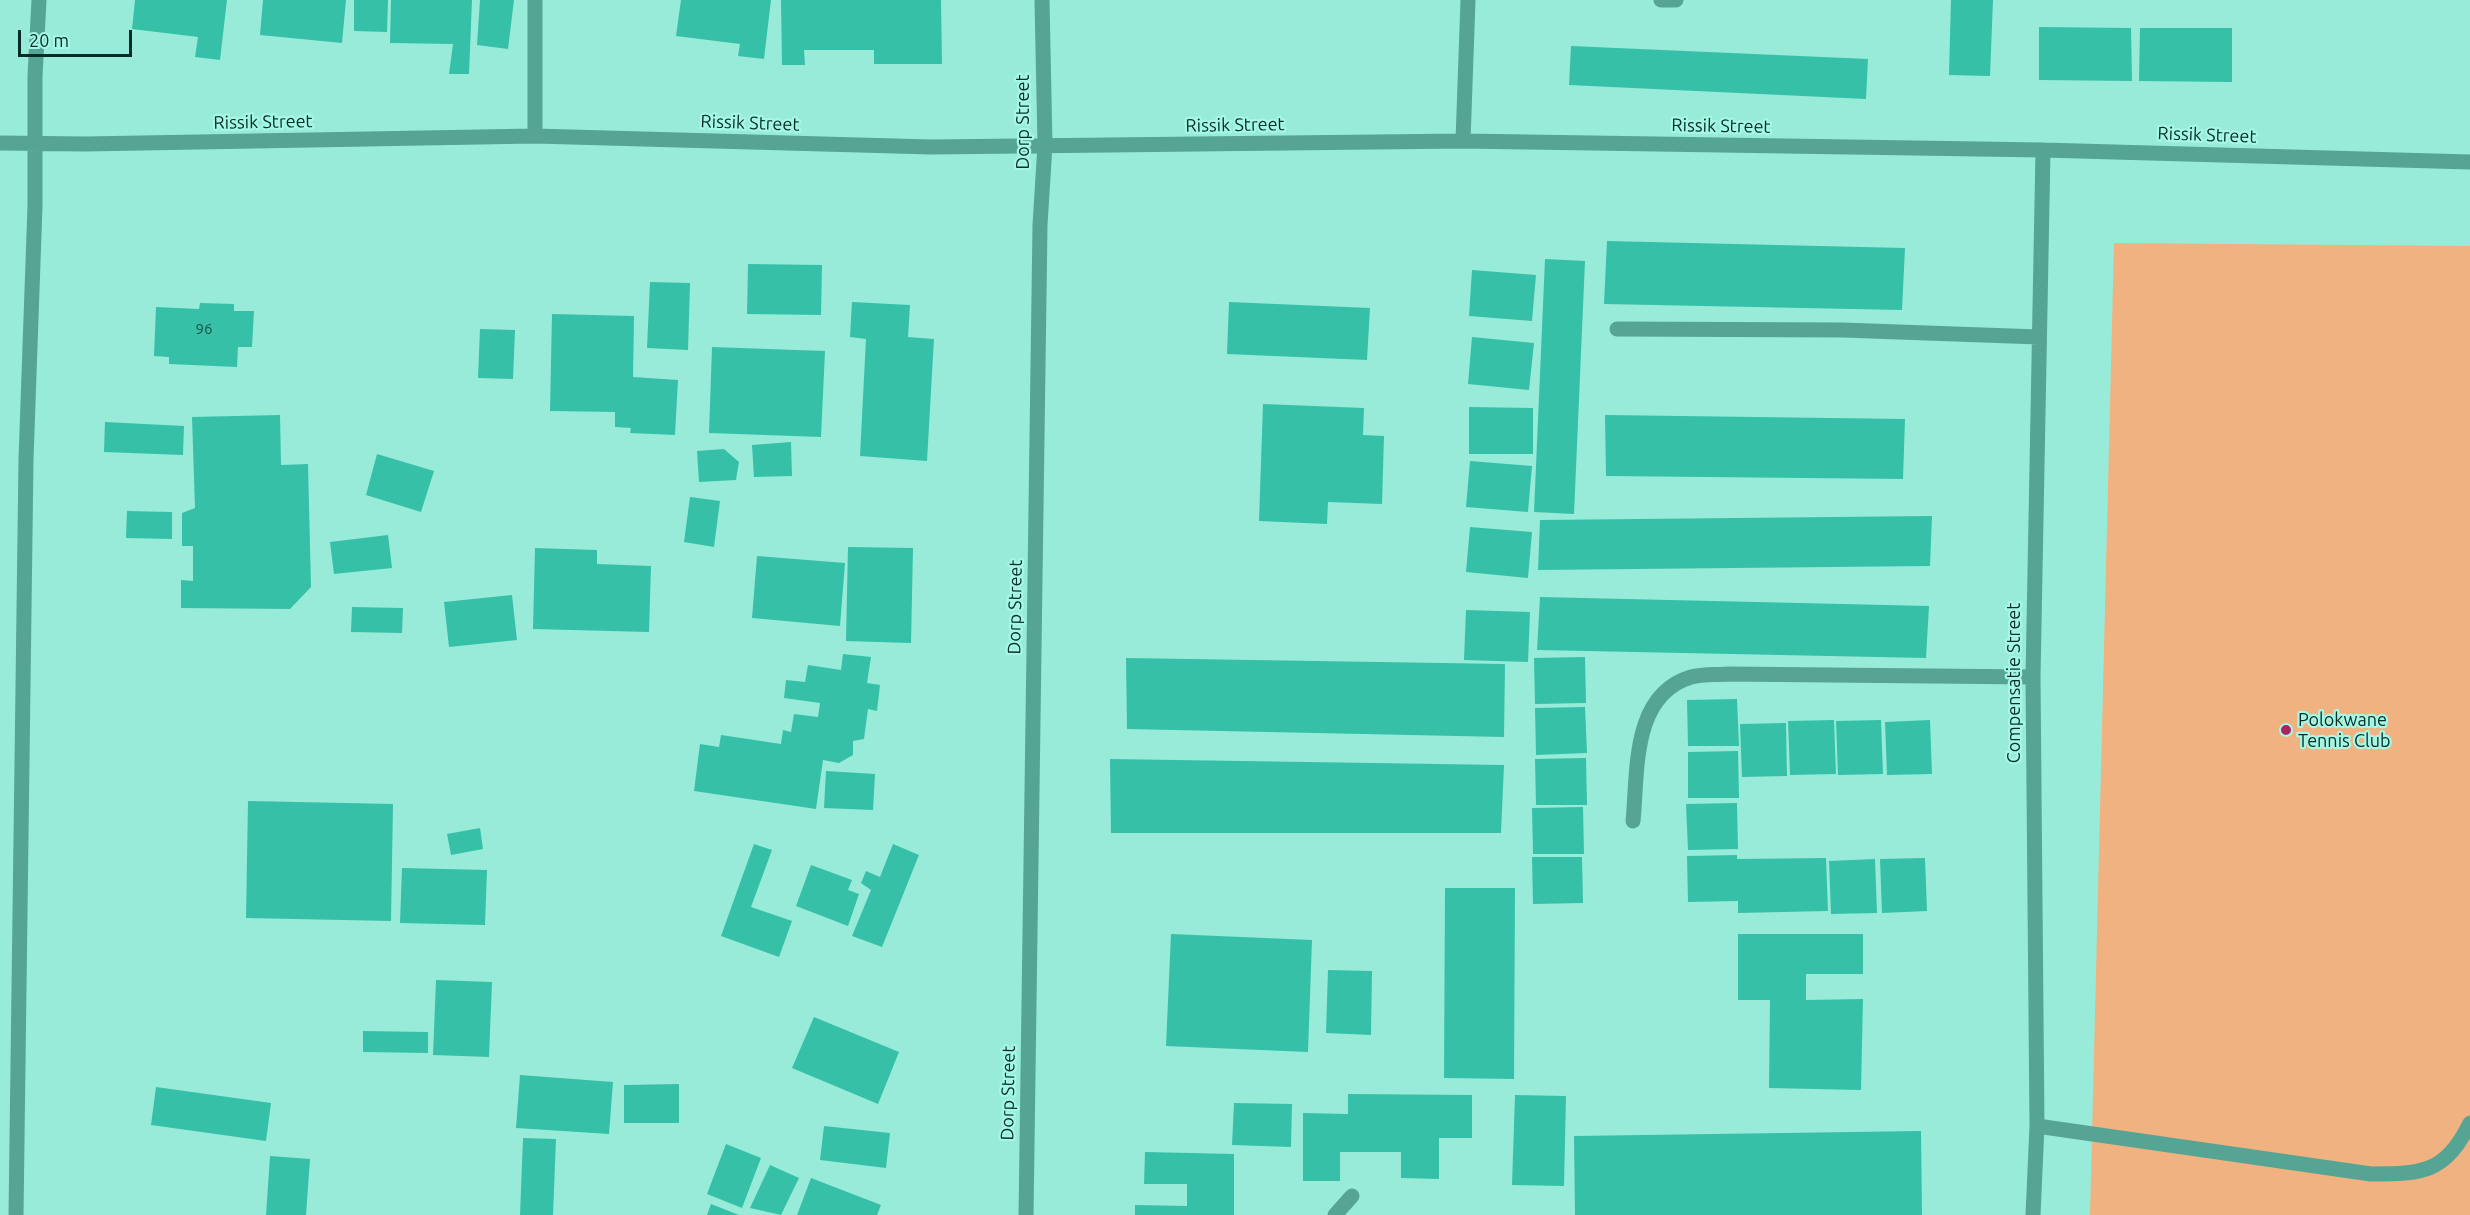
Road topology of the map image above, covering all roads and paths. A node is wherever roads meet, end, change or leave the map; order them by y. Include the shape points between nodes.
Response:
1 (39, 0) edge
2 (535, 0) edge
3 (1042, 0) edge
4 (1468, 0) edge
5 (1661, 0) edge
6 (1676, 0) edge
7 (535, 136) junction
8 (1463, 141) junction
9 (0, 143) edge
10 (34, 143) junction
11 (1045, 145) junction
12 (2043, 150) junction
13 (2470, 162) edge
14 (1617, 328) dead end
15 (2039, 337) junction
16 (2033, 677) junction
17 (1633, 821) dead end
18 (2470, 1123) edge
19 (2037, 1126) junction
20 (1352, 1196) dead end
21 (16, 1215) edge
22 (1026, 1215) edge
23 (1335, 1215) edge
24 (2033, 1215) edge

1 - 10 street
2 - 7 street
3 - 11 street, Dorp Street
4 - 8 street
5 - 6 street
7 - 10 street, Rissik Street
7 - 11 street, Rissik Street via 931,147
8 - 11 street, Rissik Street
8 - 12 street, Rissik Street
9 - 10 street, Rissik Street
10 - 21 street
11 - 22 street, Dorp Street via 1040,249
12 - 13 street, Rissik Street
12 - 15 street, Compensatie Street
14 - 15 street
15 - 16 street, Compensatie Street
16 - 17 street via 1690,677 1667,690 1651,708 1642,728
16 - 19 street, Compensatie Street
18 - 19 street via 2462,1140 2435,1168 2405,1174 2361,1173
19 - 24 street, Compensatie Street
20 - 23 street

